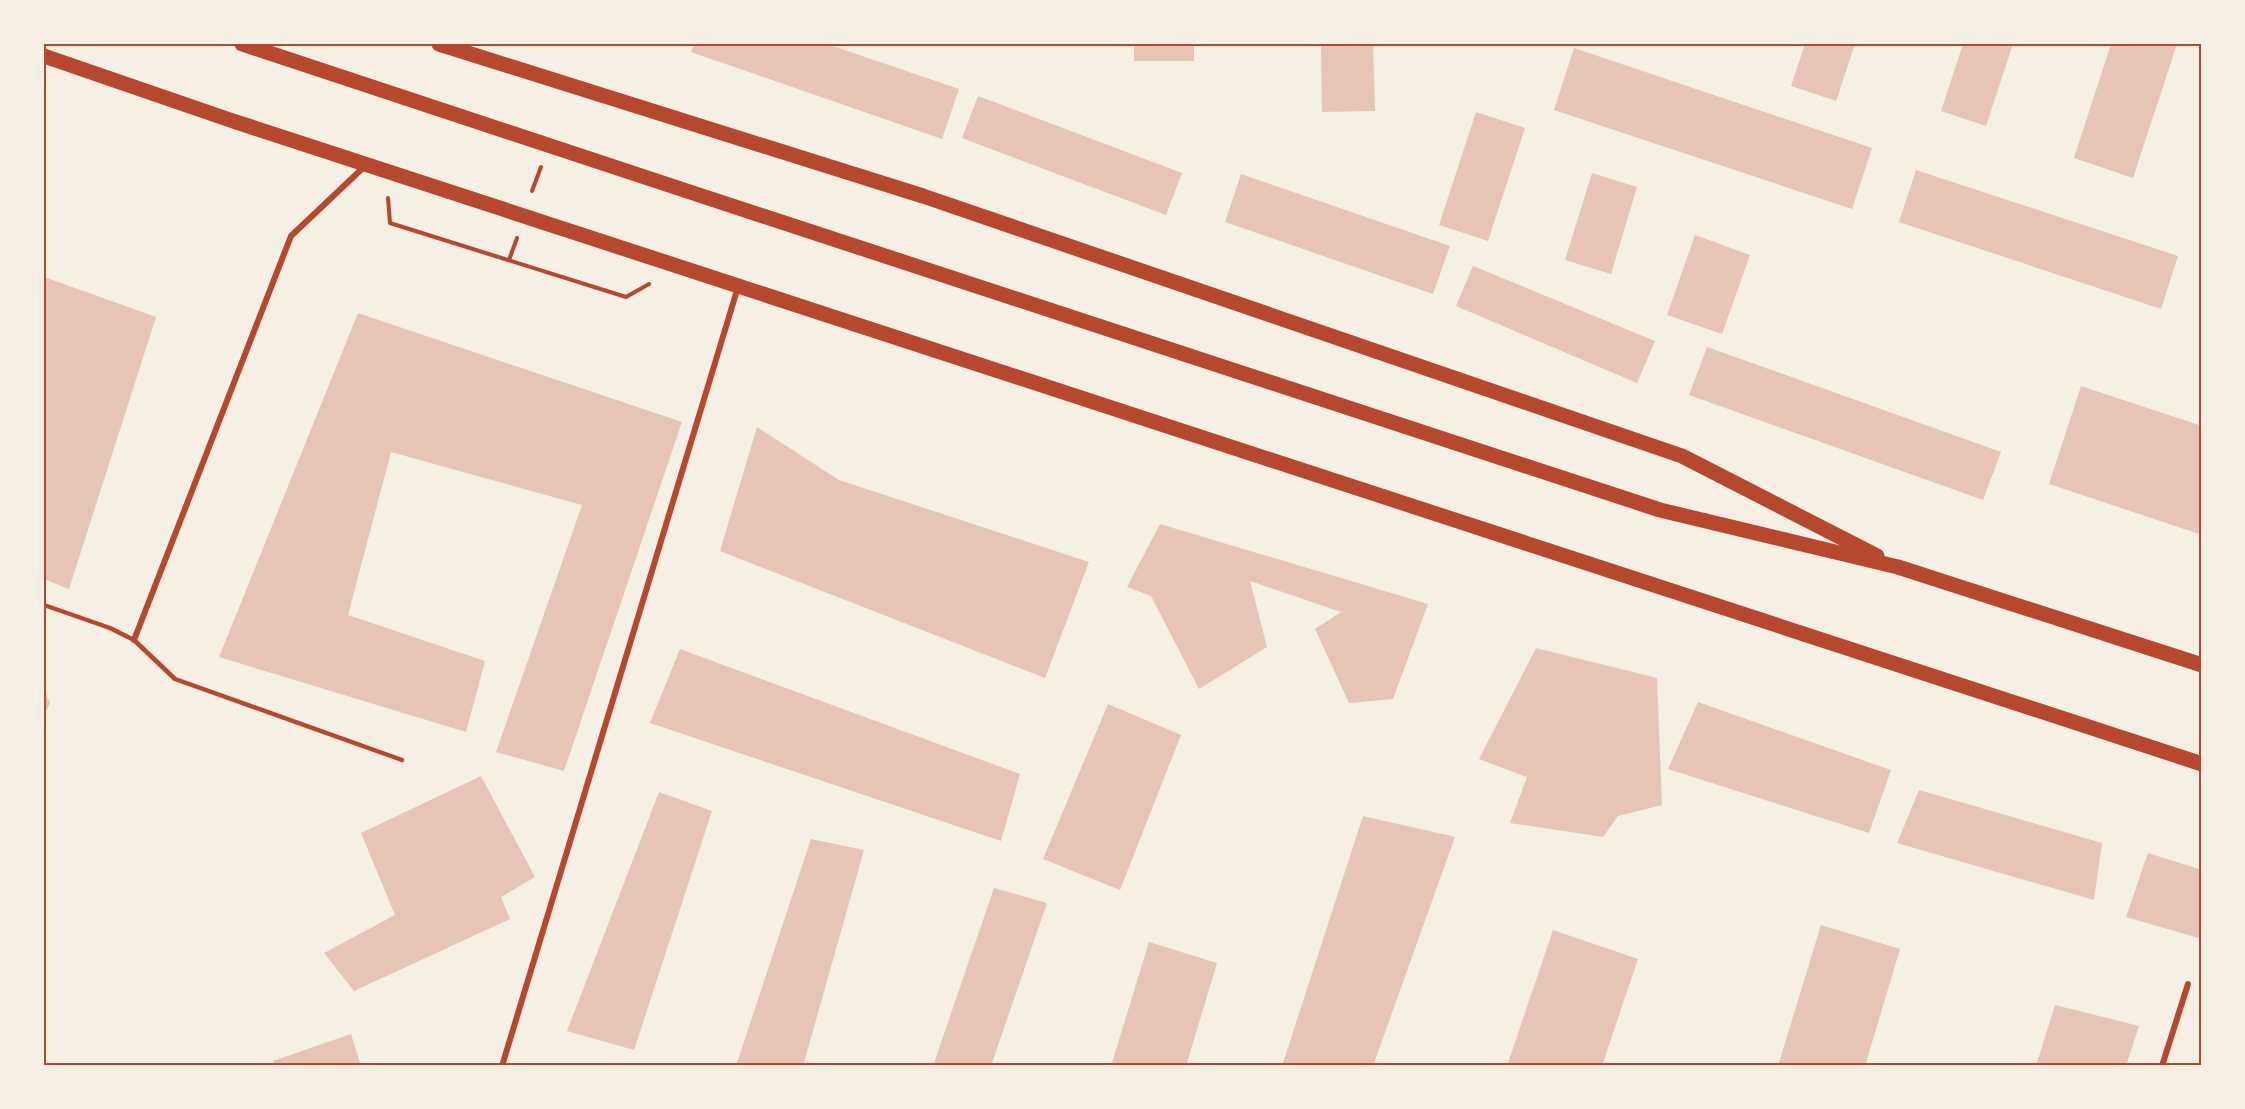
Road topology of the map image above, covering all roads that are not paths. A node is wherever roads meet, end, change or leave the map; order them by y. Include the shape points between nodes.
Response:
1 (242, 44) edge
2 (439, 44) edge
3 (44, 56) edge
4 (366, 164) junction
5 (739, 286) junction
6 (1898, 567) junction
7 (44, 605) edge
8 (134, 640) junction
9 (2202, 665) edge
10 (402, 760) dead end
11 (2202, 764) edge
12 (2188, 984) dead end
13 (502, 1065) edge
14 (2162, 1065) edge

1 - 6 main road via 1660,510
2 - 6 main road via 923,196 1682,456
3 - 4 main road
4 - 5 main road
4 - 8 street via 291,236
5 - 11 main road
5 - 13 street
6 - 9 main road
7 - 8 lane
8 - 10 lane via 174,679
12 - 14 street

